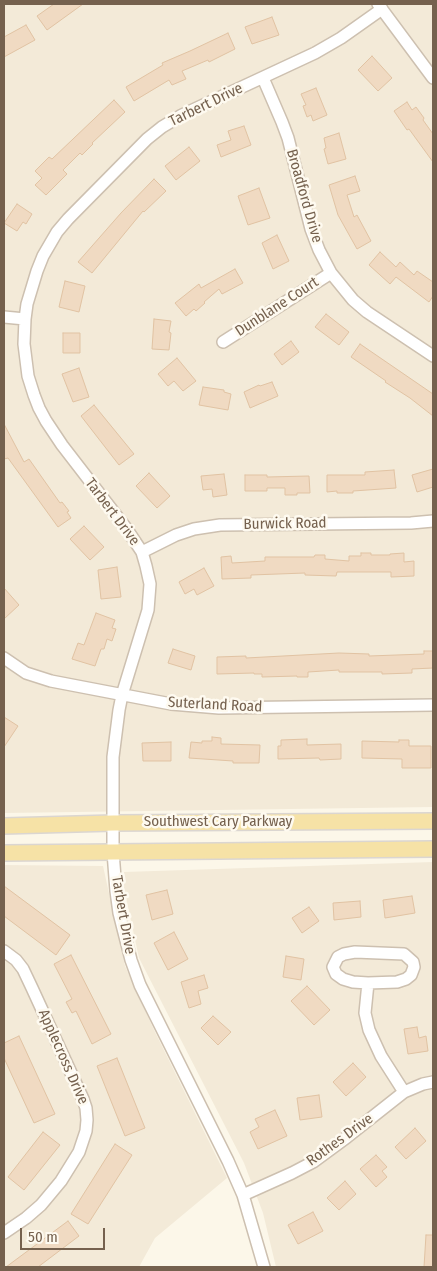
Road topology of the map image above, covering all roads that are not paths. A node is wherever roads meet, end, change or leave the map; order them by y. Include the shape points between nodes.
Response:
1 (380, 6) edge
2 (263, 78) junction
3 (433, 78) edge
4 (331, 273) junction
5 (4, 317) edge
6 (25, 319) junction
7 (223, 342) dead end
8 (433, 356) edge
9 (433, 521) edge
10 (142, 552) junction
11 (4, 658) edge
12 (122, 695) junction
13 (433, 705) edge
14 (433, 821) edge
15 (113, 823) junction
16 (4, 826) edge
17 (433, 849) edge
18 (113, 852) junction
19 (4, 853) edge
20 (4, 951) edge
21 (368, 983) junction
22 (433, 1082) edge
23 (404, 1092) junction
24 (243, 1195) junction
25 (4, 1233) edge
26 (264, 1267) edge

1 - 2 street, Tarbert Drive via 322,50
1 - 3 street
2 - 4 street, Broadford Drive via 288,138 311,229
2 - 6 street, Tarbert Drive via 162,127 107,179 68,219 50,243 34,278
4 - 7 street, Dunblane Court
4 - 8 street, Broadford Drive via 367,312
5 - 6 street
6 - 10 street, Tarbert Drive via 28,376 46,422
9 - 10 street, Burwick Road via 220,525 176,535
10 - 12 street, Tarbert Drive via 150,584 148,610
11 - 12 street, Suterland Road via 38,677
12 - 13 street, Suterland Road via 211,708
12 - 15 street, Tarbert Drive via 113,757
14 - 15 main road, Southwest Cary Parkway
15 - 16 main road, Southwest Cary Parkway
15 - 18 street, Tarbert Drive
17 - 18 main road, Southwest Cary Parkway
18 - 19 main road, Southwest Cary Parkway
18 - 24 street, Tarbert Drive via 119,912 130,960
20 - 25 street, Applecross Drive via 23,969 84,1099 87,1120 80,1152 61,1181 41,1205
21 - 21 street via 353,982 336,974 333,967 338,956 355,952 404,954 413,962 411,975 406,980
21 - 23 street via 365,1013 369,1030 380,1056
22 - 23 street, Rothes Drive
23 - 24 street, Rothes Drive via 313,1162
24 - 26 street, Tarbert Drive

